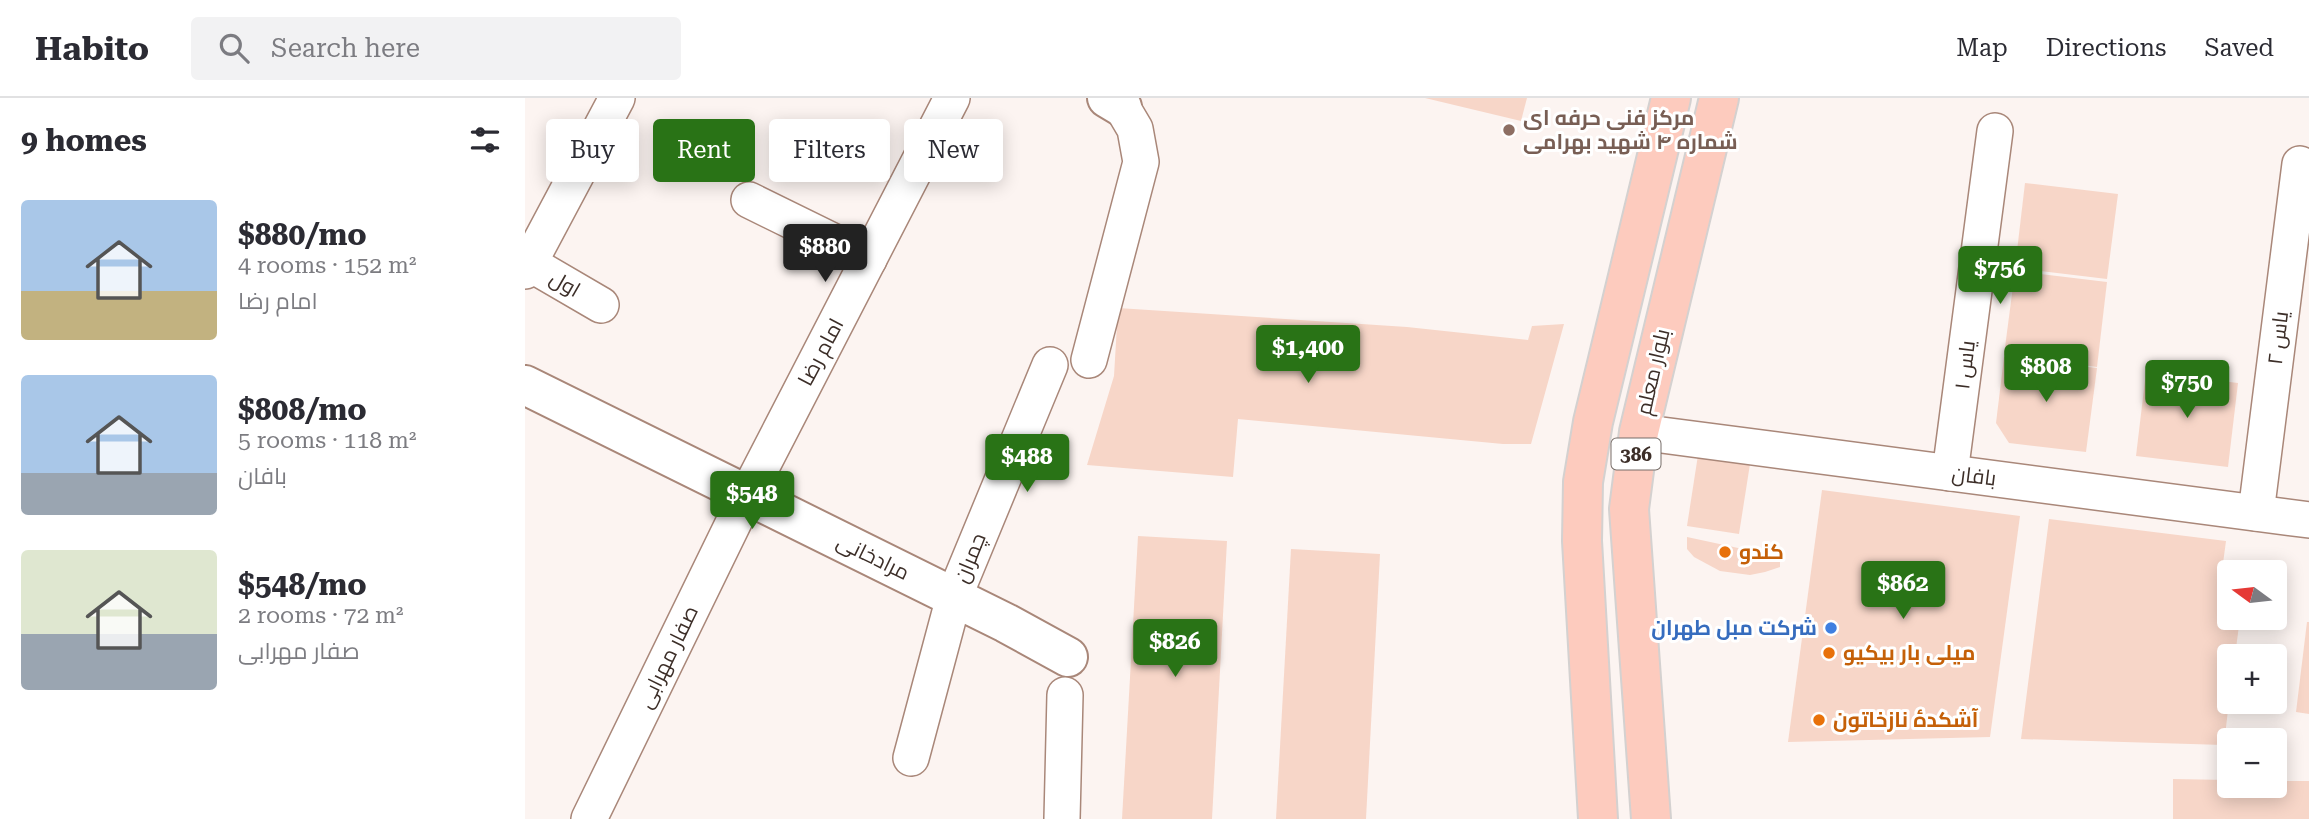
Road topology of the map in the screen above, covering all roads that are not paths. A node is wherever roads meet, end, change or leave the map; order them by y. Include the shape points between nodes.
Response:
1 (617, 98) edge
2 (952, 98) edge
3 (1671, 98) edge
4 (1719, 98) edge
5 (1114, 102) edge
6 (1995, 131) dead end
7 (2300, 164) dead end
8 (749, 200) dead end
9 (869, 259) junction
10 (527, 267) edge
11 (601, 305) dead end
12 (1089, 360) dead end
13 (1050, 365) dead end
14 (525, 385) edge
15 (1639, 432) junction
16 (1950, 473) junction
17 (747, 495) junction
18 (2256, 513) junction
19 (2309, 520) edge
20 (954, 597) junction
21 (1068, 657) dead end
22 (1065, 695) dead end
23 (911, 758) dead end
24 (589, 819) edge
25 (1062, 819) edge
26 (1598, 819) edge
27 (1651, 819) edge

1 - 10 street
2 - 9 street, امام رضا
3 - 26 main road, 386 via 1593,422 1583,482 1582,541
4 - 15 main road, بلوار معلم / 386
5 - 12 street via 1135,130 1141,162
6 - 16 street, یاس ۱
7 - 18 street, یاس ۲
8 - 9 street
9 - 17 street, امام رضا
10 - 11 street, اول
13 - 20 street, چمران
14 - 17 street, مرادخانی
15 - 16 street, بافان
15 - 27 main road, بلوار معلم / 386 via 1629,509
16 - 18 street, بافان
17 - 20 street, مرادخانی
17 - 24 street, صفار مهرابی
18 - 19 street, بافان
20 - 21 street, مرادخانی
20 - 23 street, چمران
22 - 25 street

